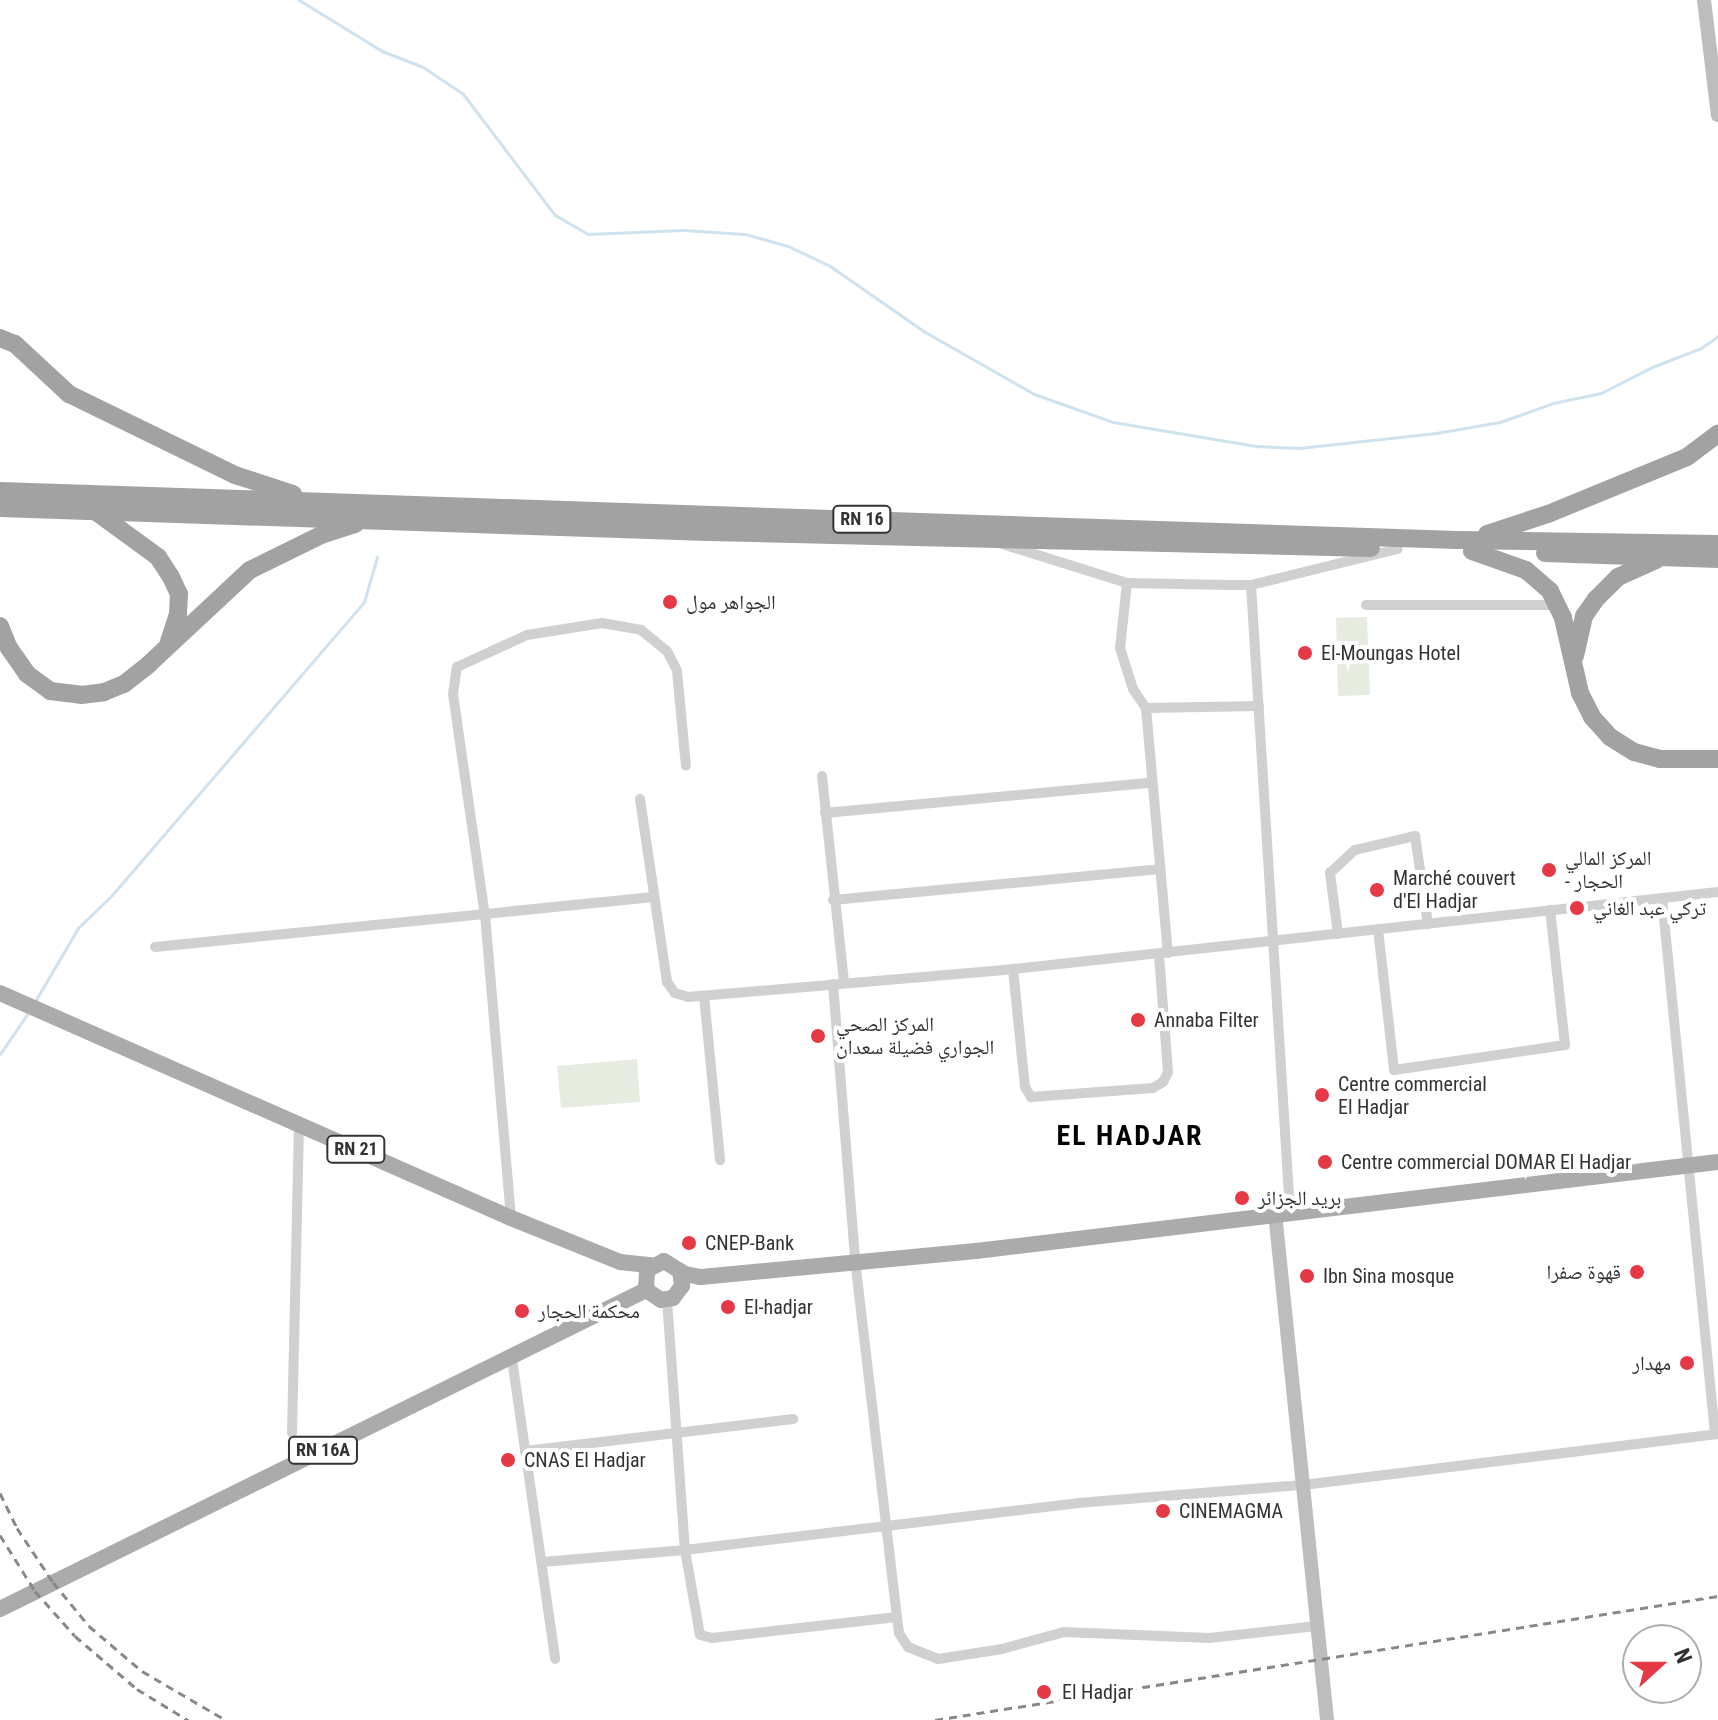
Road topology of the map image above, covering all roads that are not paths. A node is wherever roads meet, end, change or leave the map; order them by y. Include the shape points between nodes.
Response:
1 (1704, 0) edge
2 (1718, 115) edge
3 (0, 338) edge
4 (1718, 434) edge
5 (1718, 448) edge
6 (1687, 457) junction
7 (4, 500) edge
8 (319, 502) junction
9 (95, 511) junction
10 (365, 520) junction
11 (985, 538) junction
12 (1718, 544) edge
13 (1465, 545) junction
14 (1398, 549) junction
15 (1666, 557) junction
16 (1718, 559) edge
17 (1127, 583) junction
18 (1251, 585) junction
19 (1366, 605) dead end
20 (1557, 605) junction
21 (0, 626) edge
22 (168, 645) junction
23 (1574, 667) junction
24 (1259, 706) junction
25 (1146, 708) junction
26 (1718, 745) edge
27 (1687, 759) junction
28 (1718, 759) edge
29 (686, 766) dead end
30 (822, 776) dead end
31 (1151, 783) junction
32 (640, 799) dead end
33 (825, 813) junction
34 (1160, 869) junction
35 (1718, 892) edge
36 (654, 897) junction
37 (1662, 898) junction
38 (833, 900) junction
39 (1550, 910) junction
40 (485, 916) junction
41 (1428, 924) junction
42 (1378, 929) junction
43 (1338, 934) junction
44 (1274, 941) junction
45 (155, 947) dead end
46 (1164, 953) junction
47 (1013, 969) junction
48 (839, 984) junction
49 (0, 993) edge
50 (704, 996) junction
51 (299, 1123) junction
52 (720, 1160) dead end
53 (1718, 1162) edge
54 (1691, 1165) junction
55 (1282, 1212) junction
56 (511, 1218) junction
57 (855, 1260) junction
58 (620, 1262) junction
59 (651, 1265) junction
60 (681, 1279) junction
61 (645, 1287) junction
62 (667, 1300) junction
63 (512, 1359) junction
64 (793, 1419) dead end
65 (292, 1433) dead end
66 (1717, 1434) edge
67 (674, 1436) junction
68 (525, 1451) junction
69 (1303, 1485) junction
70 (888, 1524) junction
71 (685, 1550) junction
72 (542, 1562) junction
73 (0, 1609) edge
74 (897, 1617) junction
75 (1316, 1626) junction
76 (555, 1659) dead end
77 (1327, 1720) edge

1 - 2 main road
3 - 8 highway via 15,344 69,394 235,475
4 - 6 highway
5 - 6 highway
6 - 13 highway
7 - 8 highway, RN 16
7 - 9 highway, RN 16
8 - 13 highway, RN 16
9 - 10 highway, RN 16
9 - 22 highway via 158,557 171,577 179,594
10 - 11 highway, RN 16
10 - 22 highway via 250,570
11 - 14 highway, RN 16
11 - 17 street
12 - 13 highway, RN 16
13 - 14 highway, RN 16
13 - 15 highway, RN 16
13 - 20 highway via 1526,570 1542,582
14 - 18 street
15 - 16 highway, RN 16
15 - 23 highway via 1618,577 1596,599 1584,616
17 - 18 street
17 - 25 street via 1120,648 1133,689
18 - 24 street
19 - 20 street
20 - 23 highway
21 - 22 highway via 27,674 50,691 81,695 124,684
23 - 27 highway via 1585,706 1610,737 1647,756
24 - 25 street
24 - 44 street
25 - 31 street
26 - 27 highway
27 - 28 highway
29 - 40 street via 677,671 667,651 641,630 602,623 527,635 457,667 455,708
30 - 33 street
31 - 33 street
31 - 34 street
32 - 36 street
33 - 38 street
34 - 38 street
34 - 46 street
35 - 37 street
36 - 40 street
36 - 50 street via 667,982 681,996
37 - 39 street
37 - 54 street
38 - 48 street
39 - 41 street
39 - 42 street via 1565,1045 1394,1070
40 - 45 street
40 - 56 street
41 - 42 street
41 - 43 street via 1415,836 1355,850 1330,873
42 - 43 street
43 - 44 street
44 - 46 street
44 - 55 street
46 - 47 street
46 - 47 street via 1168,1072 1153,1088 1039,1098 1028,1094
47 - 48 street
48 - 50 street
48 - 57 street
49 - 51 main road, RN 21
50 - 52 street
51 - 56 main road, RN 21
51 - 65 street
53 - 54 main road
54 - 55 main road
54 - 66 street
55 - 57 main road via 976,1251
55 - 69 main road
56 - 58 main road, RN 21
57 - 60 main road
57 - 70 street
58 - 59 main road, RN 21
58 - 61 main road, RN 21
59 - 60 main road via 664,1261
59 - 61 main road
60 - 62 main road
61 - 62 main road via 655,1299
61 - 63 main road, RN 16A
62 - 67 street
63 - 68 street
63 - 73 main road, RN 16A
64 - 67 street
66 - 69 street
67 - 68 street
67 - 71 street
68 - 72 street
69 - 70 street
69 - 75 main road
70 - 71 street
70 - 74 street
71 - 72 street
71 - 74 street via 703,1637
72 - 76 street
74 - 75 street via 908,1647 938,1659 1064,1632 1209,1638
75 - 77 main road

